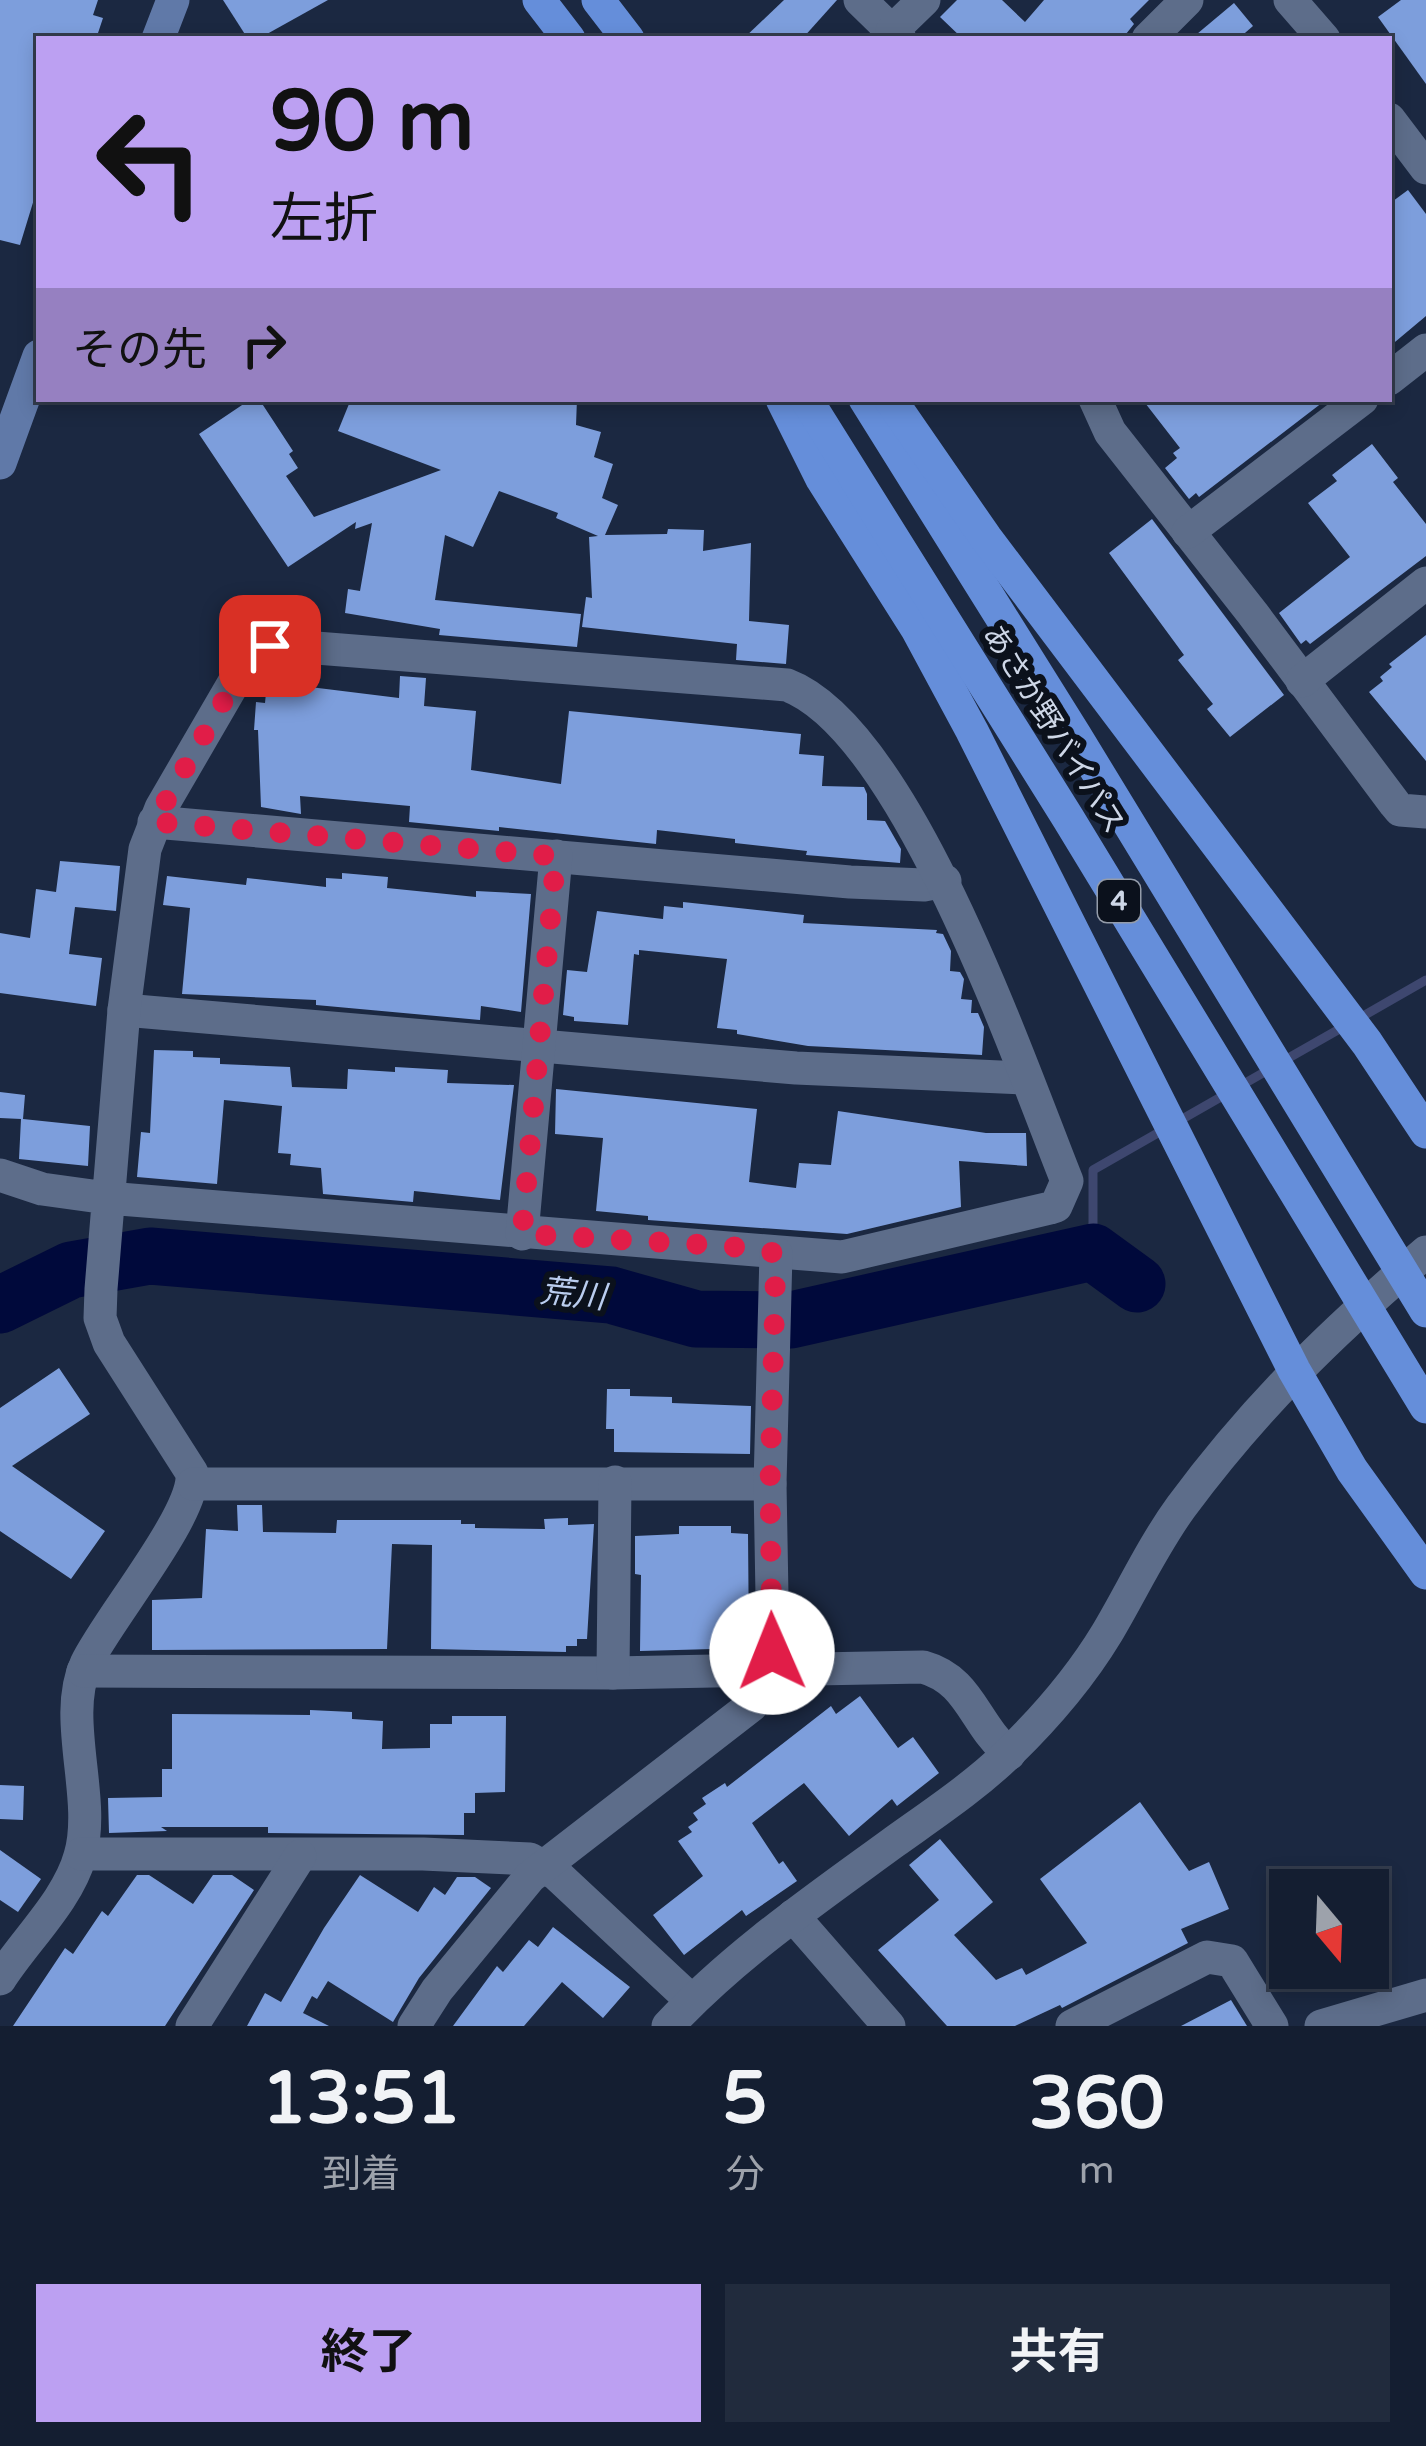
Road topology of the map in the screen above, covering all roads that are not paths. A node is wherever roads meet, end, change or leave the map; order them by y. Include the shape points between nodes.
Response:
1 (173, 0) edge
2 (538, 0) edge
3 (598, 0) edge
4 (860, 0) edge
5 (924, 0) edge
6 (1187, 0) edge
7 (1290, 0) edge
8 (896, 35) edge
9 (159, 36) edge
10 (567, 36) edge
11 (626, 36) edge
12 (1151, 36) edge
13 (1321, 36) edge
14 (1393, 131) edge
15 (1426, 168) edge
16 (1426, 350) edge
17 (36, 364) edge
18 (1392, 377) edge
19 (784, 402) edge
20 (808, 402) edge
21 (867, 402) edge
22 (892, 402) edge
23 (1096, 402) edge
24 (1358, 402) edge
25 (0, 463) edge
26 (1188, 532) junction
27 (1426, 583) edge
28 (1302, 680) junction
29 (1426, 812) edge
30 (154, 822) junction
31 (556, 856) junction
32 (945, 881) junction
33 (124, 1010) junction
34 (540, 1048) junction
35 (1026, 1078) junction
36 (1426, 1132) edge
37 (0, 1175) edge
38 (107, 1198) junction
39 (522, 1234) junction
40 (1426, 1252) edge
41 (776, 1253) junction
42 (1426, 1311) edge
43 (1294, 1370) junction
44 (1426, 1407) edge
45 (615, 1482) junction
46 (193, 1484) junction
47 (770, 1484) junction
48 (1426, 1573) edge
49 (83, 1671) junction
50 (771, 1671) junction
51 (613, 1673) junction
52 (1009, 1754) junction
53 (81, 1854) junction
54 (300, 1856) junction
55 (544, 1865) junction
56 (793, 1916) junction
57 (0, 1978) edge
58 (1426, 1995) edge
59 (692, 2001) junction
60 (192, 2026) edge
61 (414, 2026) edge
62 (668, 2026) edge
63 (889, 2026) edge
64 (1072, 2026) edge
65 (1272, 2026) edge
66 (1321, 2026) edge

1 - 9 main road
2 - 10 highway
3 - 11 highway
4 - 8 street
5 - 8 street
6 - 12 street
7 - 13 street
14 - 15 street
16 - 18 street
17 - 25 main road
19 - 43 highway via 972,731
20 - 44 highway, あさか野バイパス / 4
21 - 42 highway, あさか野バイパス / 4
22 - 36 highway
23 - 26 street via 1110,433
24 - 26 street
26 - 28 street
27 - 28 street
28 - 29 street via 1400,810
30 - 31 street
30 - 32 street via 247,660 270,646 342,650 788,685 845,730
30 - 33 street
31 - 32 street via 850,882
31 - 34 street
32 - 35 street
33 - 34 street
33 - 38 street
34 - 35 street
34 - 39 street
35 - 41 street via 1067,1181 1056,1206 842,1257
37 - 38 street
38 - 39 street
38 - 46 street via 100,1318
39 - 41 street
40 - 43 street
41 - 47 street
43 - 48 highway
43 - 52 street via 1179,1510 1106,1635
45 - 46 street
45 - 47 street
45 - 51 street
46 - 49 street
47 - 50 street
49 - 51 street
49 - 53 street
50 - 51 street
50 - 52 street via 939,1671
50 - 55 street via 751,1706
52 - 56 street
53 - 54 street
53 - 57 street
54 - 55 street via 423,1854
54 - 60 street
55 - 59 street
55 - 61 street
56 - 59 street
56 - 63 street
58 - 66 street
59 - 62 street
64 - 65 street via 1208,1957 1232,1961

